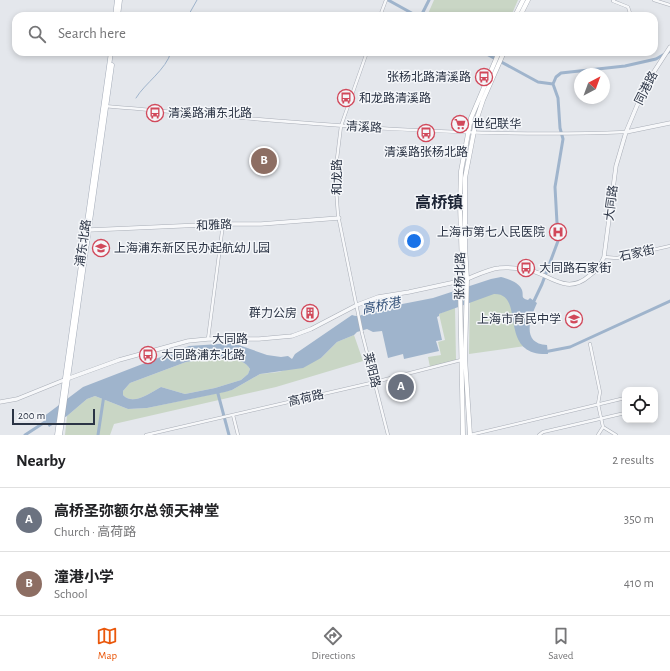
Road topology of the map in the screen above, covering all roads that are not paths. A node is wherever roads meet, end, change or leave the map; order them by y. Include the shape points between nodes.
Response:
1 (117, 0) edge
2 (120, 0) edge
3 (386, 0) edge
4 (523, 0) edge
5 (528, 0) edge
6 (614, 0) edge
7 (654, 0) edge
8 (670, 5) edge
9 (116, 12) edge
10 (117, 12) edge
11 (381, 12) edge
12 (517, 12) edge
13 (522, 12) edge
14 (630, 12) edge
15 (670, 46) edge
16 (111, 56) edge
17 (366, 56) edge
18 (498, 58) edge
19 (104, 106) junction
20 (670, 123) edge
21 (341, 126) junction
22 (468, 132) junction
23 (474, 132) junction
24 (626, 132) junction
25 (339, 218) junction
26 (224, 224) junction
27 (89, 230) junction
28 (670, 246) edge
29 (604, 257) junction
30 (467, 278) junction
31 (460, 281) junction
32 (357, 307) junction
33 (208, 339) junction
34 (590, 344) dead end
35 (463, 359) junction
36 (66, 379) junction
37 (375, 382) junction
38 (622, 399) edge
39 (63, 400) junction
40 (0, 402) edge
41 (598, 404) junction
42 (622, 414) edge
43 (233, 415) junction
44 (600, 418) junction
45 (603, 427) junction
46 (57, 435) edge
47 (60, 435) edge
48 (146, 435) edge
49 (238, 435) edge
50 (388, 435) edge
51 (463, 435) edge
52 (470, 435) edge
53 (539, 435) edge
54 (598, 435) edge
55 (616, 435) edge

1 - 9 main road
2 - 10 main road
3 - 11 street
4 - 12 main road
5 - 13 main road
6 - 14 street via 628,7
7 - 8 street
15 - 24 street, 同港路 via 646,84
16 - 19 main road, 浦东北路
17 - 21 street, 和龙路
18 - 22 main road, 张杨北路 via 471,118
18 - 23 main road, 张杨北路
19 - 21 street, 清溪路
19 - 27 main road, 浦东北路
19 - 36 main road, 浦东北路
20 - 24 street
21 - 22 street, 清溪路
21 - 25 street, 和龙路 via 335,175
22 - 23 street, 清溪路
22 - 31 main road, 张杨北路 via 461,171
23 - 24 street, 清溪路
23 - 30 main road, 张杨北路 via 464,178
24 - 29 street, 大同路 via 616,166
25 - 26 street, 和雅路
25 - 32 street, 和龙路
26 - 27 street, 和雅路
26 - 33 street
27 - 36 main road, 浦东北路
28 - 29 street, 石家街 via 617,258
29 - 30 street, 大同路 via 594,272 576,284 554,281 526,269 498,268
30 - 31 main road
30 - 35 main road, 张杨北路
31 - 32 street, 大同路 via 378,297
31 - 35 main road, 张杨北路
32 - 33 street, 大同路 via 292,336
32 - 37 street, 莱阳路
33 - 36 street, 大同路 via 188,341 147,352
34 - 41 street via 600,392
35 - 37 street, 高荷路
35 - 51 main road, 张杨北路
35 - 52 main road, 张杨北路
36 - 39 main road, 浦东北路
36 - 40 street, 大同路 via 17,399
37 - 43 street, 高荷路
37 - 50 street, 莱阳路
38 - 41 street
39 - 46 main road, 浦东北路
39 - 47 main road, 浦东北路
41 - 44 street
41 - 52 street
42 - 44 street
43 - 48 street, 高荷路
43 - 49 street
44 - 45 street
44 - 53 street
45 - 54 street
45 - 55 street

